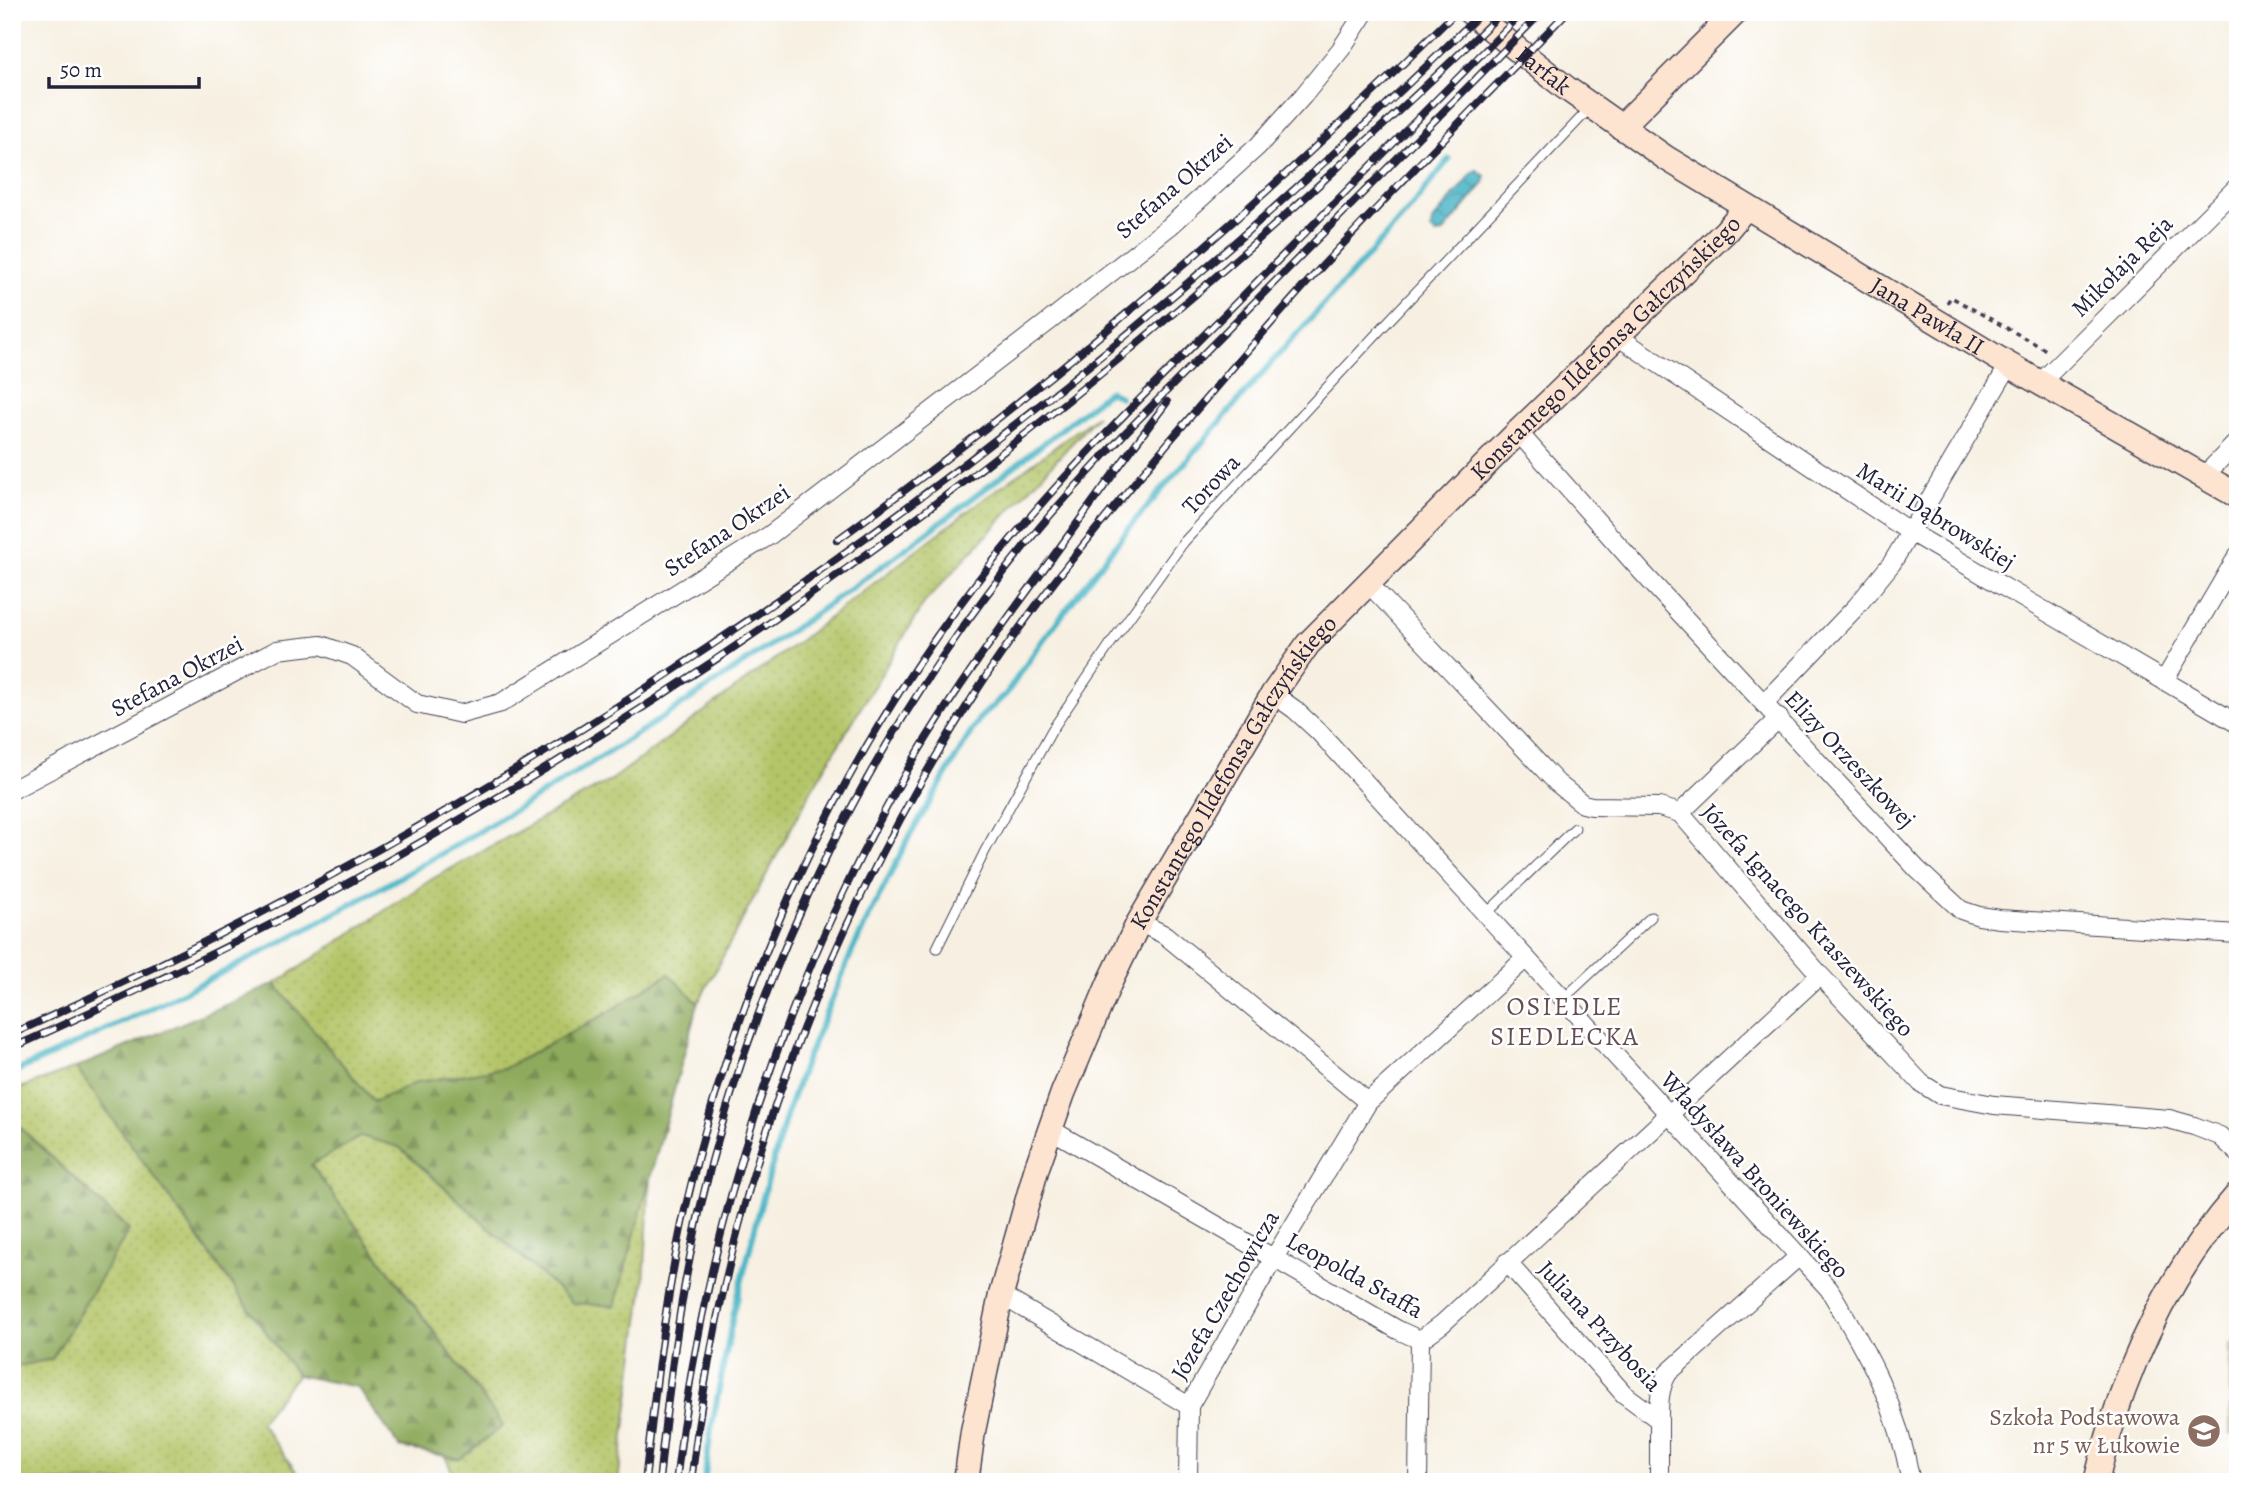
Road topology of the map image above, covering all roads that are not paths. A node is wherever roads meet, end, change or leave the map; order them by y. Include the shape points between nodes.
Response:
1 (1365, 12) edge
2 (1470, 12) edge
3 (1736, 12) edge
4 (1592, 106) junction
5 (1621, 127) junction
6 (2238, 186) edge
7 (1746, 207) junction
8 (1617, 336) junction
9 (2010, 365) junction
10 (2041, 382) junction
11 (1518, 432) junction
12 (2238, 441) edge
13 (2204, 476) junction
14 (2238, 496) edge
15 (1910, 532) junction
16 (2238, 555) edge
17 (1368, 583) junction
18 (2164, 681) junction
19 (1273, 694) junction
20 (1765, 702) junction
21 (1779, 718) junction
22 (2238, 724) edge
23 (12, 790) edge
24 (1680, 813) junction
25 (1575, 828) dead end
26 (1485, 915) junction
27 (1651, 917) dead end
28 (1139, 922) junction
29 (2238, 934) edge
30 (937, 948) dead end
31 (1525, 960) junction
32 (1820, 975) junction
33 (1562, 1000) junction
34 (1368, 1102) junction
35 (1668, 1115) junction
36 (1050, 1129) junction
37 (2238, 1153) edge
38 (2238, 1194) edge
39 (1798, 1257) junction
40 (1274, 1258) junction
41 (1507, 1262) junction
42 (1001, 1295) junction
43 (1420, 1340) junction
44 (1189, 1406) junction
45 (1658, 1420) junction
46 (966, 1482) edge
47 (1188, 1482) edge
48 (1418, 1482) edge
49 (1659, 1482) edge
50 (1911, 1482) edge
51 (2096, 1482) edge

1 - 23 street, Stefana Okrzei via 1341,49 1258,146 1170,226 770,535 501,703 461,714 417,704 352,656 321,645 277,650
2 - 4 street, Farfak
3 - 5 street
4 - 5 street, Farfak
4 - 30 lane, Torowa via 1183,543 1052,730
5 - 7 street, Jana Pawła II
6 - 10 street, Mikołaja Reja
7 - 8 street, Konstantego Ildefonsa Gałczyńskiego
7 - 9 street, Jana Pawła II
8 - 11 street, Konstantego Ildefonsa Gałczyńskiego
8 - 15 street, Marii Dąbrowskiej
9 - 10 street, Jana Pawła II
9 - 15 street
10 - 13 street, Jana Pawła II
11 - 17 street, Konstantego Ildefonsa Gałczyńskiego
11 - 20 street, Elizy Orzeszkowej
12 - 13 street
13 - 14 street, Jana Pawła II
15 - 18 street, Marii Dąbrowskiej
15 - 20 street via 1892,563 1856,607
16 - 18 street
17 - 19 street, Konstantego Ildefonsa Gałczyńskiego via 1308,644
17 - 24 street, Józefa Ignacego Kraszewskiego via 1557,783 1583,804 1659,807
18 - 22 street, Marii Dąbrowskiej
19 - 26 street, Władysława Broniewskiego via 1319,732
19 - 28 street, Konstantego Ildefonsa Gałczyńskiego
20 - 21 street, Elizy Orzeszkowej
21 - 24 street
21 - 29 street, Elizy Orzeszkowej via 1917,869 1961,910 2000,919
24 - 32 street, Józefa Ignacego Kraszewskiego
25 - 26 lane
26 - 31 street, Władysława Broniewskiego
27 - 33 lane
28 - 34 street via 1165,935
28 - 36 street, Konstantego Ildefonsa Gałczyńskiego via 1082,1045
31 - 33 street, Władysława Broniewskiego
31 - 34 street, Józefa Czechowicza
32 - 35 street, Leopolda Staffa
32 - 37 street, Józefa Ignacego Kraszewskiego via 1922,1083 1940,1095 1994,1105 2169,1119 2220,1136
33 - 35 street, Władysława Broniewskiego
34 - 40 street, Józefa Czechowicza
35 - 39 street, Władysława Broniewskiego
35 - 41 street, Leopolda Staffa
36 - 40 street, Leopolda Staffa
36 - 42 street, Konstantego Ildefonsa Gałczyńskiego
38 - 51 street via 2185,1264 2151,1322 2113,1418
39 - 45 street, Juliana Przybosia via 1668,1373 1662,1383
39 - 50 street, Władysława Broniewskiego via 1829,1289 1864,1345 1905,1446
40 - 43 street, Leopolda Staffa
40 - 44 street, Józefa Czechowicza
41 - 43 street, Leopolda Staffa
41 - 45 street, Juliana Przybosia via 1624,1395
42 - 44 street, Józefa Czechowicza
42 - 46 street, Konstantego Ildefonsa Gałczyńskiego
43 - 48 street
44 - 47 street, Józefa Czechowicza
45 - 49 street, Juliana Przybosia

